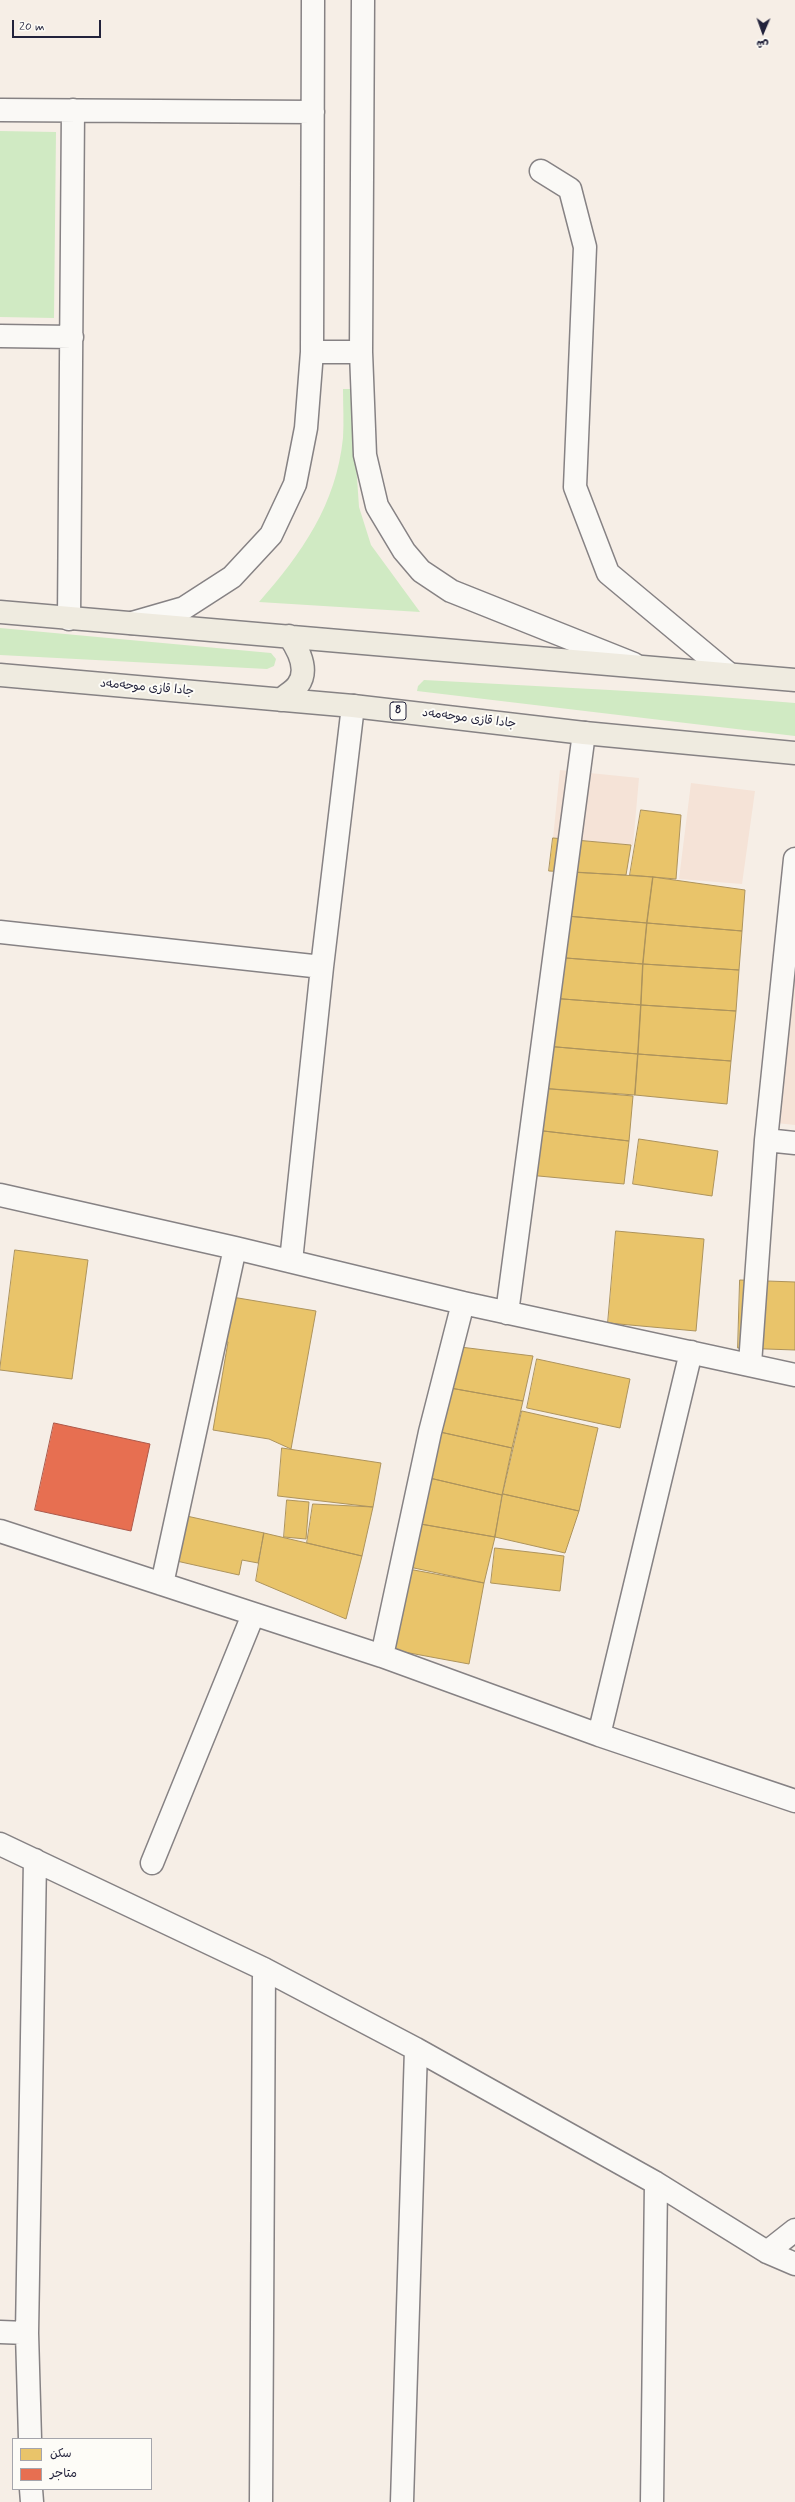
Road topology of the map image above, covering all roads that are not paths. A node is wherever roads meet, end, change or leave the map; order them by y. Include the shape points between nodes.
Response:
1 (313, 0) edge
2 (363, 0) edge
3 (0, 110) edge
4 (74, 110) junction
5 (313, 112) junction
6 (541, 171) dead end
7 (0, 336) edge
8 (72, 337) junction
9 (312, 352) junction
10 (361, 352) junction
11 (0, 612) edge
12 (69, 619) junction
13 (130, 624) junction
14 (289, 636) junction
15 (635, 664) junction
16 (728, 673) junction
17 (0, 675) edge
18 (795, 680) edge
19 (281, 700) junction
20 (353, 706) junction
21 (584, 733) junction
22 (795, 753) edge
23 (795, 859) edge
24 (0, 932) edge
25 (791, 935) edge
26 (322, 967) junction
27 (766, 1140) junction
28 (795, 1143) edge
29 (0, 1195) edge
30 (235, 1248) junction
31 (291, 1261) junction
32 (463, 1303) junction
33 (507, 1313) junction
34 (691, 1352) junction
35 (750, 1364) junction
36 (795, 1375) edge
37 (0, 1531) edge
38 (162, 1584) junction
39 (253, 1615) junction
40 (382, 1656) junction
41 (599, 1735) junction
42 (795, 1801) edge
43 (0, 1844) edge
44 (35, 1860) junction
45 (152, 1863) dead end
46 (264, 1969) junction
47 (416, 2049) junction
48 (656, 2183) junction
49 (795, 2230) edge
50 (767, 2252) junction
51 (795, 2264) edge
52 (0, 2332) edge
53 (27, 2333) junction
54 (30, 2438) edge
55 (31, 2490) edge
56 (32, 2502) edge
57 (261, 2502) edge
58 (402, 2502) edge
59 (652, 2502) edge

1 - 5 street
2 - 10 street
3 - 4 street
4 - 5 street
4 - 8 street
5 - 9 street
6 - 16 street via 570,189 585,247 575,487 608,573
7 - 8 street
8 - 12 street
9 - 10 street
9 - 13 street via 306,428 295,484 271,535 232,578 184,608
10 - 15 street via 365,455 369,481 377,506 404,551 422,571 452,591
11 - 12 main road
12 - 13 main road
13 - 14 main road
14 - 15 main road
14 - 19 main road via 300,652 302,668 298,684
15 - 16 main road
16 - 18 main road
17 - 19 main road, جادا قازی موحەمەد / 8
19 - 20 main road, جادا قازی موحەمەد / 8
20 - 21 main road, جادا قازی موحەمەد / 8
20 - 26 street
21 - 22 main road, جادا قازی موحەمەد / 8
21 - 33 street
23 - 25 street
24 - 26 street
25 - 27 street
26 - 31 street
27 - 28 street
27 - 35 street
29 - 30 street
30 - 31 street
30 - 38 street
31 - 32 street
32 - 33 street
32 - 40 street via 430,1432
33 - 34 street
34 - 35 street
34 - 41 street
35 - 36 street
37 - 38 street
38 - 39 street
39 - 40 street
39 - 45 street
40 - 41 street
41 - 42 street
43 - 44 street
44 - 46 street
44 - 53 street
46 - 47 street
46 - 57 street
47 - 48 street
47 - 58 street
48 - 50 street
48 - 59 street
49 - 50 street
50 - 51 street
52 - 53 street
53 - 54 street
55 - 56 street

